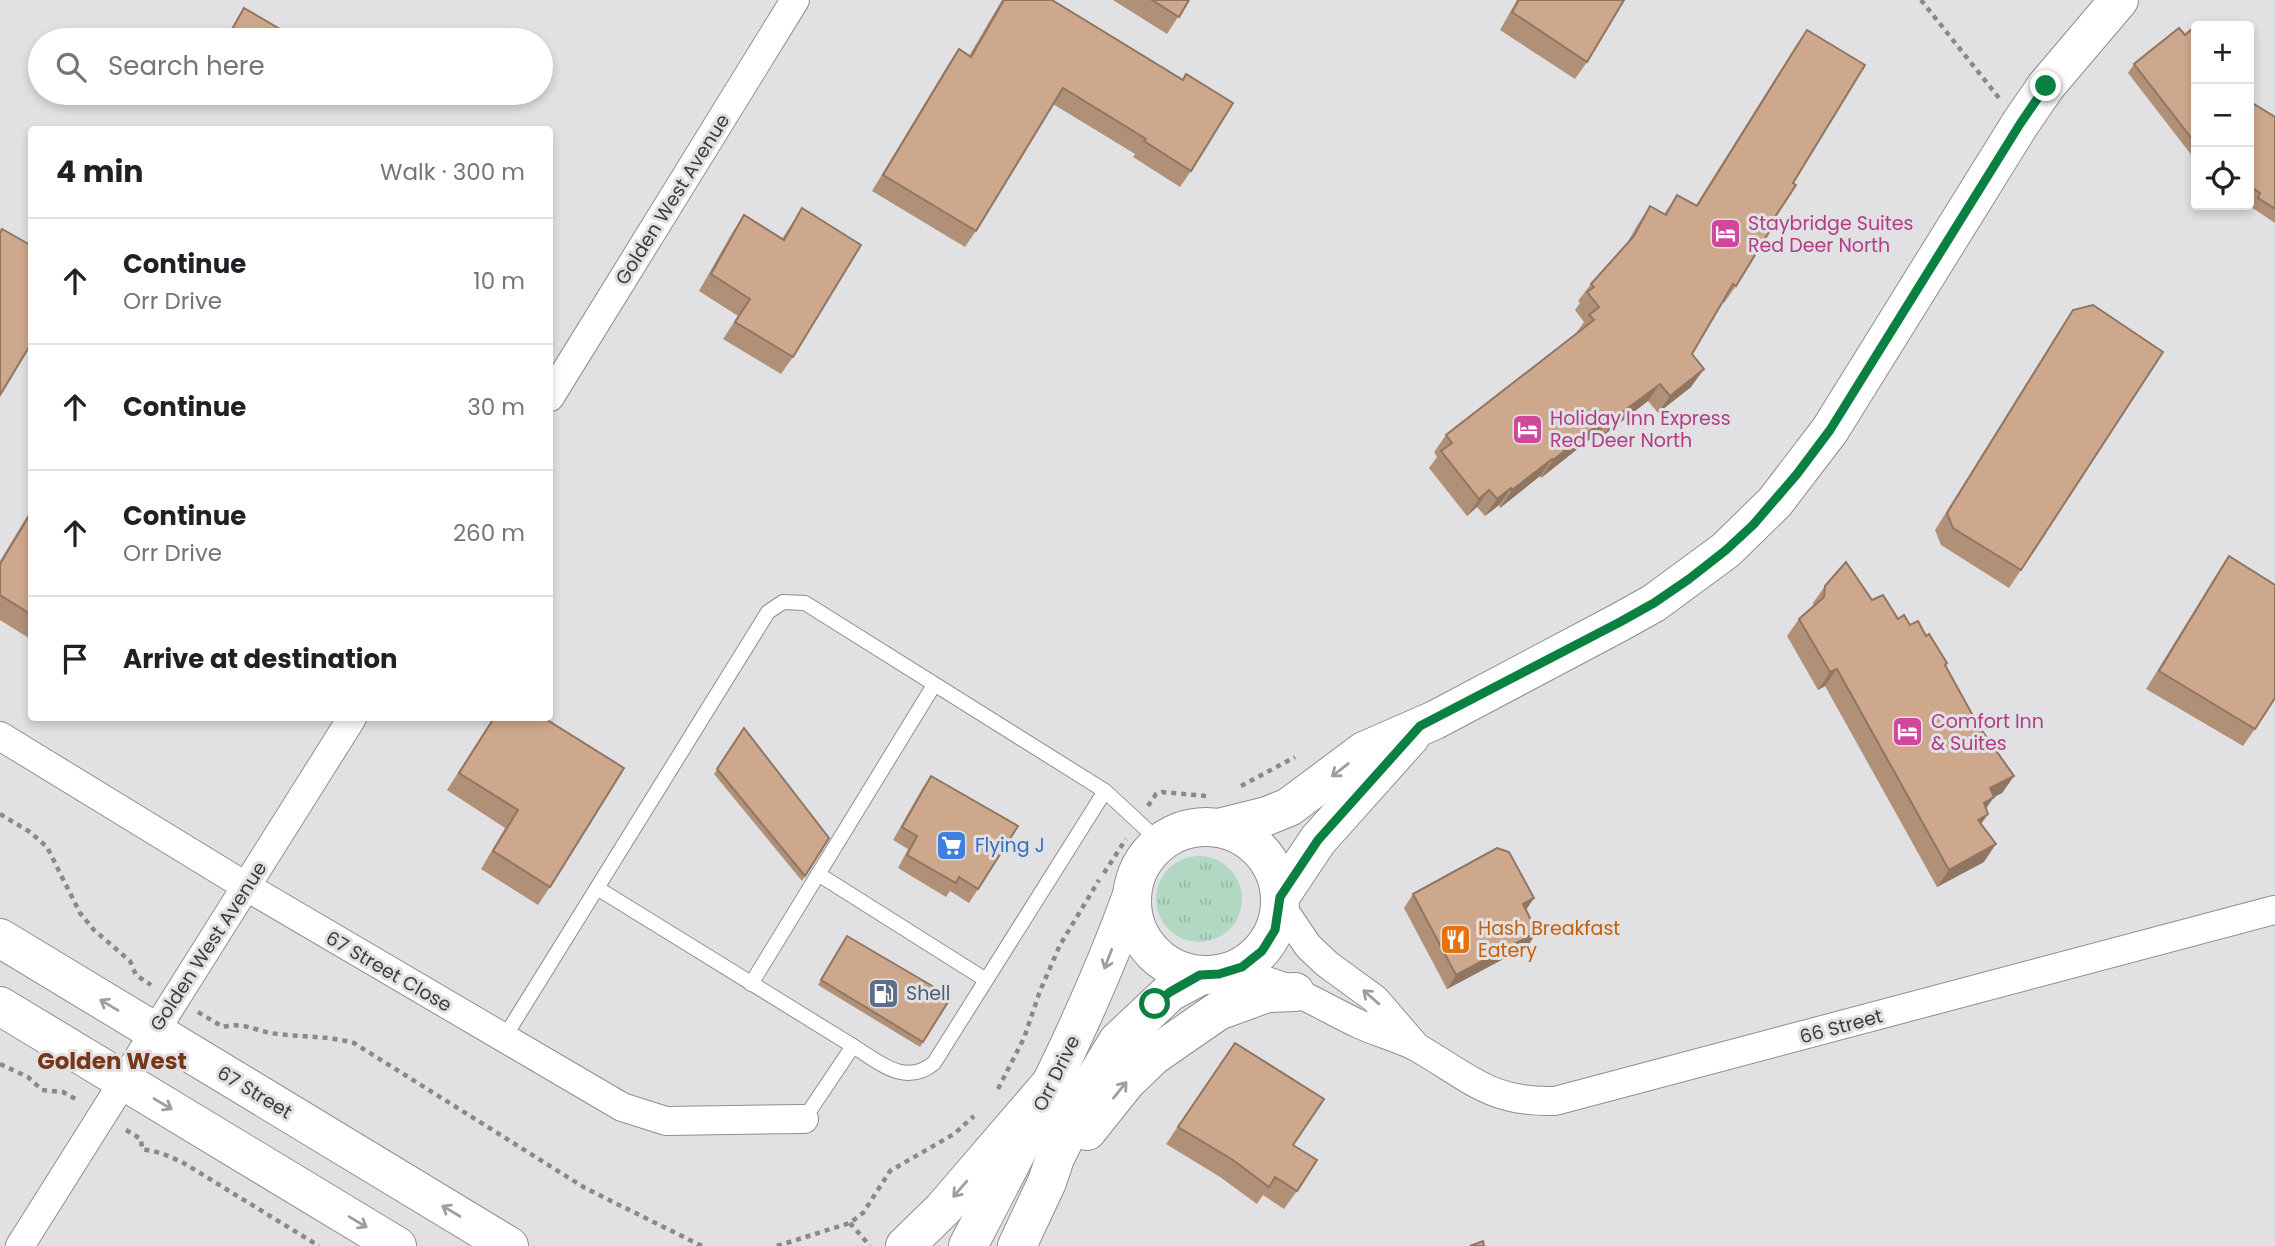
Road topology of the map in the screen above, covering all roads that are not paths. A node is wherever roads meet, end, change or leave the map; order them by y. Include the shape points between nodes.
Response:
1 (795, 0) edge
2 (2119, 0) edge
3 (553, 392) edge
4 (934, 685) junction
5 (350, 721) edge
6 (1420, 726) junction
7 (0, 736) edge
8 (1105, 791) junction
9 (1217, 812) junction
10 (1160, 842) junction
11 (818, 874) junction
12 (1117, 885) junction
13 (247, 887) junction
14 (597, 888) junction
15 (1281, 902) junction
16 (2274, 911) edge
17 (0, 938) edge
18 (1210, 975) junction
19 (986, 980) junction
20 (751, 984) junction
21 (1294, 992) junction
22 (0, 1006) edge
23 (154, 1032) junction
24 (504, 1038) junction
25 (853, 1046) junction
26 (1417, 1048) junction
27 (124, 1080) junction
28 (1053, 1081) junction
29 (804, 1119) joint
30 (1047, 1182) junction
31 (20, 1246) edge
32 (397, 1246) edge
33 (509, 1246) edge
34 (905, 1246) edge
35 (968, 1246) edge
36 (1017, 1246) edge

1 - 3 street, Golden West Avenue
2 - 6 street via 2046,86 1830,430 1753,525 1654,603
4 - 8 lane
4 - 11 lane
4 - 14 lane via 805,603 783,602 768,612
5 - 13 street, Golden West Avenue
6 -> 9 street via 1364,751 1289,807 1267,816
6 - 15 street via 1318,840
7 - 13 street, 67 Street Close
8 - 10 lane
8 - 19 lane
9 - 10 street via 1199,827
9 - 15 street via 1262,852 1275,873
10 - 12 street via 1136,875
11 - 19 lane
11 - 20 lane
12 - 18 street via 1142,940 1157,958 1177,970
12 -> 28 street, Orr Drive via 1109,959
13 - 23 street, Golden West Avenue
13 - 24 street, 67 Street Close
14 - 20 lane
14 - 24 lane
15 - 18 street via 1275,930 1262,951 1242,967
26 -> 15 street, 66 Street via 1375,999 1308,946
16 - 26 street, 66 Street via 1555,1101 1502,1096
23 -> 17 street, 67 Street
18 - 21 street, 66 Street via 1254,978
18 - 30 street, Orr Drive via 1170,992 1118,1041 1093,1082
19 - 25 lane via 934,1063 923,1072 909,1075 890,1069
20 - 25 lane
21 - 26 street, 66 Street
30 -> 21 street via 1127,1081 1158,1052 1218,1011 1267,993
22 - 27 street
23 - 27 street, Golden West Avenue
33 -> 23 street, 67 Street
24 - 29 street, 67 Street Close via 622,1107 666,1121
25 - 29 lane
27 - 31 street, Golden West Avenue
27 -> 32 street
28 -> 34 street via 943,1209
28 - 35 street, Orr Drive
30 - 36 street, Orr Drive

